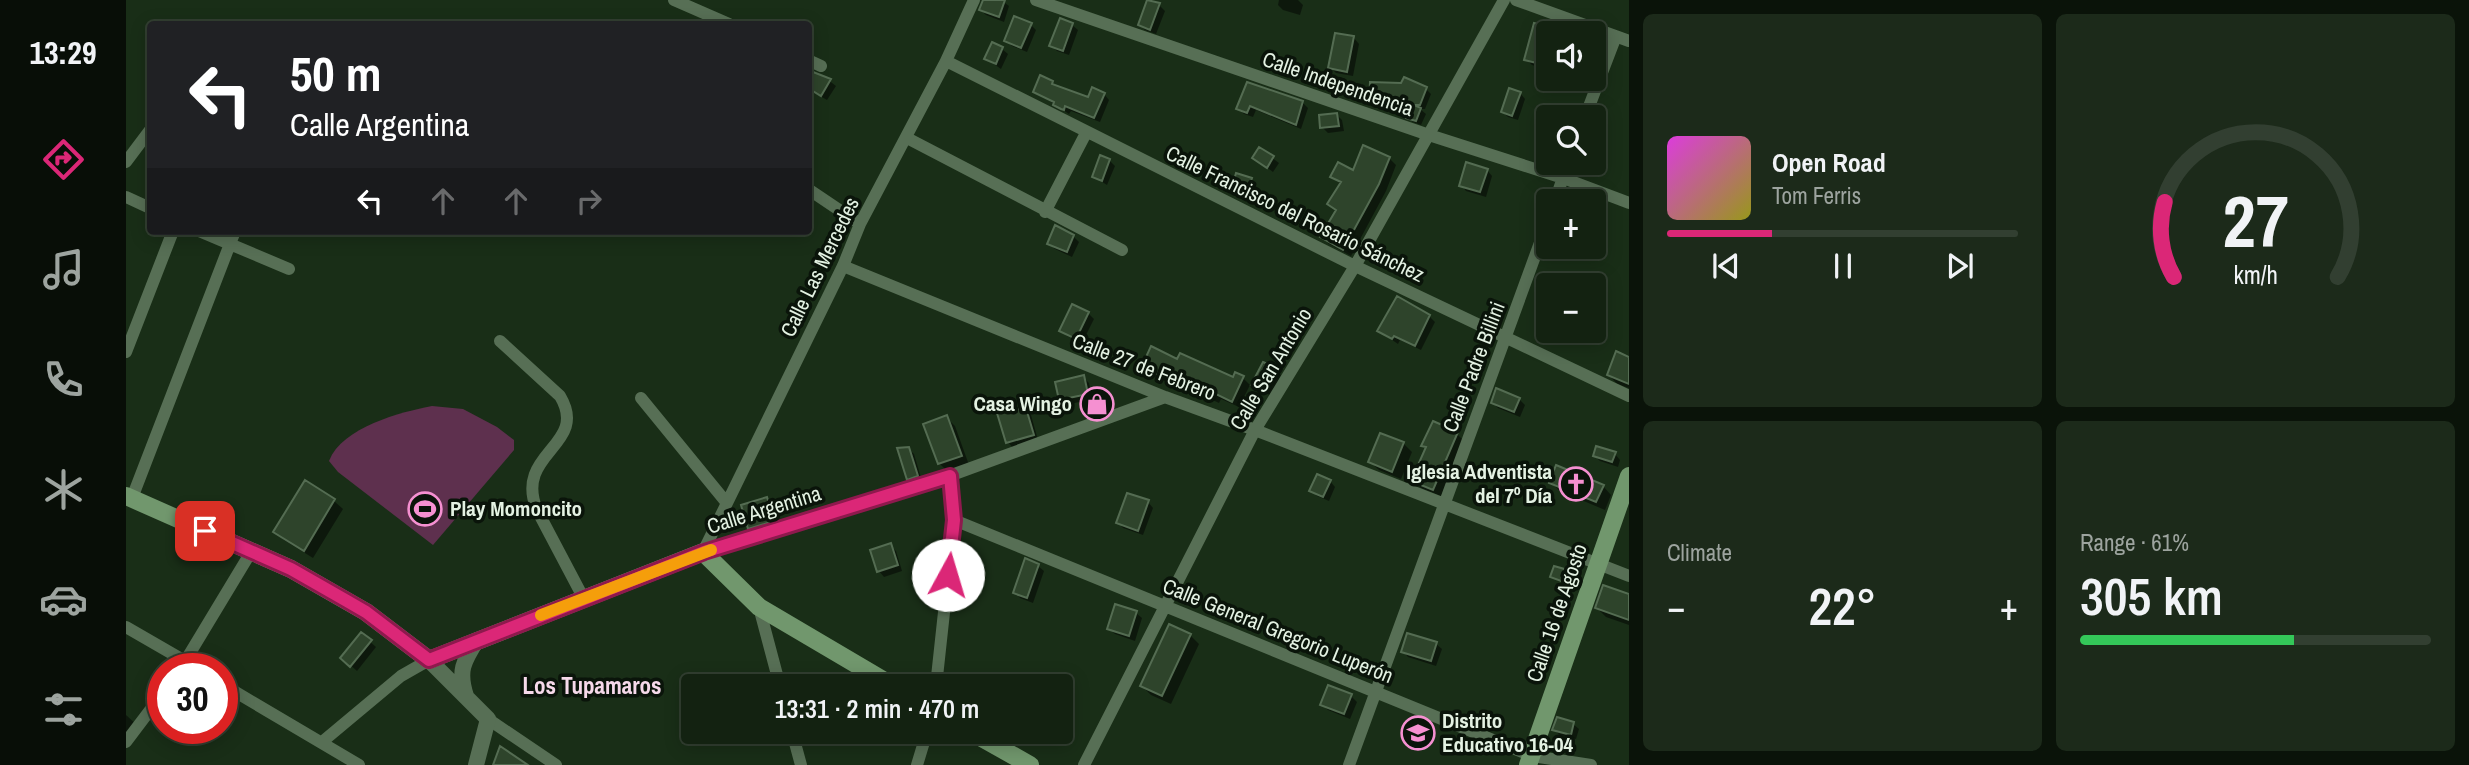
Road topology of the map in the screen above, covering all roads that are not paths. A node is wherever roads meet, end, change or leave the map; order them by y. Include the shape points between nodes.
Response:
1 (674, 0) edge
2 (974, 0) edge
3 (1036, 0) edge
4 (1504, 0) edge
5 (1516, 0) edge
6 (722, 21) edge
7 (1616, 36) junction
8 (1629, 41) edge
9 (946, 61) junction
10 (1590, 105) edge
11 (1086, 133) junction
12 (147, 134) edge
13 (1429, 135) junction
14 (907, 138) junction
15 (126, 162) edge
16 (1564, 175) edge
17 (1563, 178) junction
18 (1559, 189) edge
19 (812, 192) edge
20 (126, 197) edge
21 (1629, 203) edge
22 (147, 207) edge
23 (1045, 212) junction
24 (860, 224) junction
25 (171, 235) edge
26 (208, 235) edge
27 (233, 235) edge
28 (228, 244) junction
29 (1122, 250) dead end
30 (1536, 255) edge
31 (843, 265) junction
32 (1355, 266) junction
33 (289, 269) dead end
34 (1507, 337) junction
35 (500, 341) dead end
36 (126, 352) edge
37 (1629, 396) edge
38 (1165, 397) junction
39 (641, 398) dead end
40 (1255, 430) junction
41 (950, 476) junction
42 (1629, 476) edge
43 (129, 497) edge
44 (726, 502) junction
45 (1443, 505) junction
46 (954, 520) junction
47 (251, 552) junction
48 (704, 552) junction
49 (1598, 565) junction
50 (1629, 576) edge
51 (584, 599) junction
52 (1166, 606) junction
53 (759, 607) junction
54 (126, 627) edge
55 (477, 640) junction
56 (167, 653) edge
57 (195, 653) edge
58 (429, 660) junction
59 (777, 674) edge
60 (873, 674) edge
61 (937, 674) edge
62 (1376, 691) junction
63 (238, 693) edge
64 (466, 696) junction
65 (147, 714) edge
66 (488, 719) junction
67 (126, 742) edge
68 (322, 742) junction
69 (795, 744) edge
70 (923, 744) edge
71 (992, 744) edge
72 (1530, 760) edge
73 (359, 765) edge
74 (476, 765) edge
75 (556, 765) edge
76 (801, 765) edge
77 (917, 765) edge
78 (1030, 765) edge
79 (1084, 765) edge
80 (1349, 765) edge
81 (1591, 765) edge

1 - 6 street
2 - 9 street, Calle Las Mercedes
3 - 13 street, Calle Independencia
4 - 13 street, Calle San Antonio
5 - 7 street
7 - 8 street
7 - 10 street
9 - 11 street, Calle Francisco del Rosario Sánchez
9 - 14 street, Calle Las Mercedes
11 - 23 street
11 - 32 street, Calle Francisco del Rosario Sánchez
12 - 15 street
13 - 17 street, Calle Independencia
13 - 32 street, Calle San Antonio
14 - 23 street
14 - 24 street, Calle Las Mercedes
16 - 17 street
17 - 18 street
17 - 21 street, Calle Independencia
19 - 24 street
20 - 22 street
23 - 29 street
24 - 31 street, Calle Las Mercedes
25 - 36 street
26 - 28 street
27 - 28 street
28 - 33 street
28 - 43 street
30 - 34 street, Calle Padre Billini
31 - 38 street, Calle 27 de Febrero
31 - 44 street, Calle Las Mercedes
32 - 34 street, Calle Francisco del Rosario Sánchez
32 - 40 street, Calle San Antonio
34 - 37 street, Calle Francisco del Rosario Sánchez
34 - 45 street, Calle Padre Billini
35 - 51 street via 565,405 564,433 530,486 537,510
38 - 40 street, Calle 27 de Febrero
38 - 41 street, Calle Argentina
39 - 44 street
40 - 45 street, Calle 27 de Febrero
40 - 52 street, Calle San Antonio
41 - 46 street
41 - 48 street, Calle Argentina
42 - 49 main road, Calle 16 de Agosto
43 - 47 main road
44 - 48 street, Calle Las Mercedes
45 - 49 street, Calle 27 de Febrero
45 - 62 street, Calle Padre Billini
46 - 52 street, Calle General Gregorio Luperón
46 - 61 street
47 - 57 street
47 - 58 main road via 366,612
48 - 51 main road, Calle Argentina
48 - 53 main road
49 - 50 street, Calle 27 de Febrero
49 - 72 main road, Calle 16 de Agosto
51 - 55 main road, Calle Argentina
52 - 62 street, Calle General Gregorio Luperón
52 - 79 street, Calle San Antonio
53 - 59 street
53 - 60 main road
54 - 56 street
55 - 58 main road, Calle Argentina
55 - 64 street via 464,660 461,680
58 - 64 street
58 - 68 street, Calle Argentina via 401,676
62 - 72 street, Calle General Gregorio Luperón
62 - 80 street, Calle Padre Billini
63 - 68 street
64 - 66 street
65 - 67 street
66 - 74 street
66 - 75 street
68 - 73 street
69 - 76 street
70 - 77 street
71 - 78 main road
72 - 81 street, Calle General Gregorio Luperón

